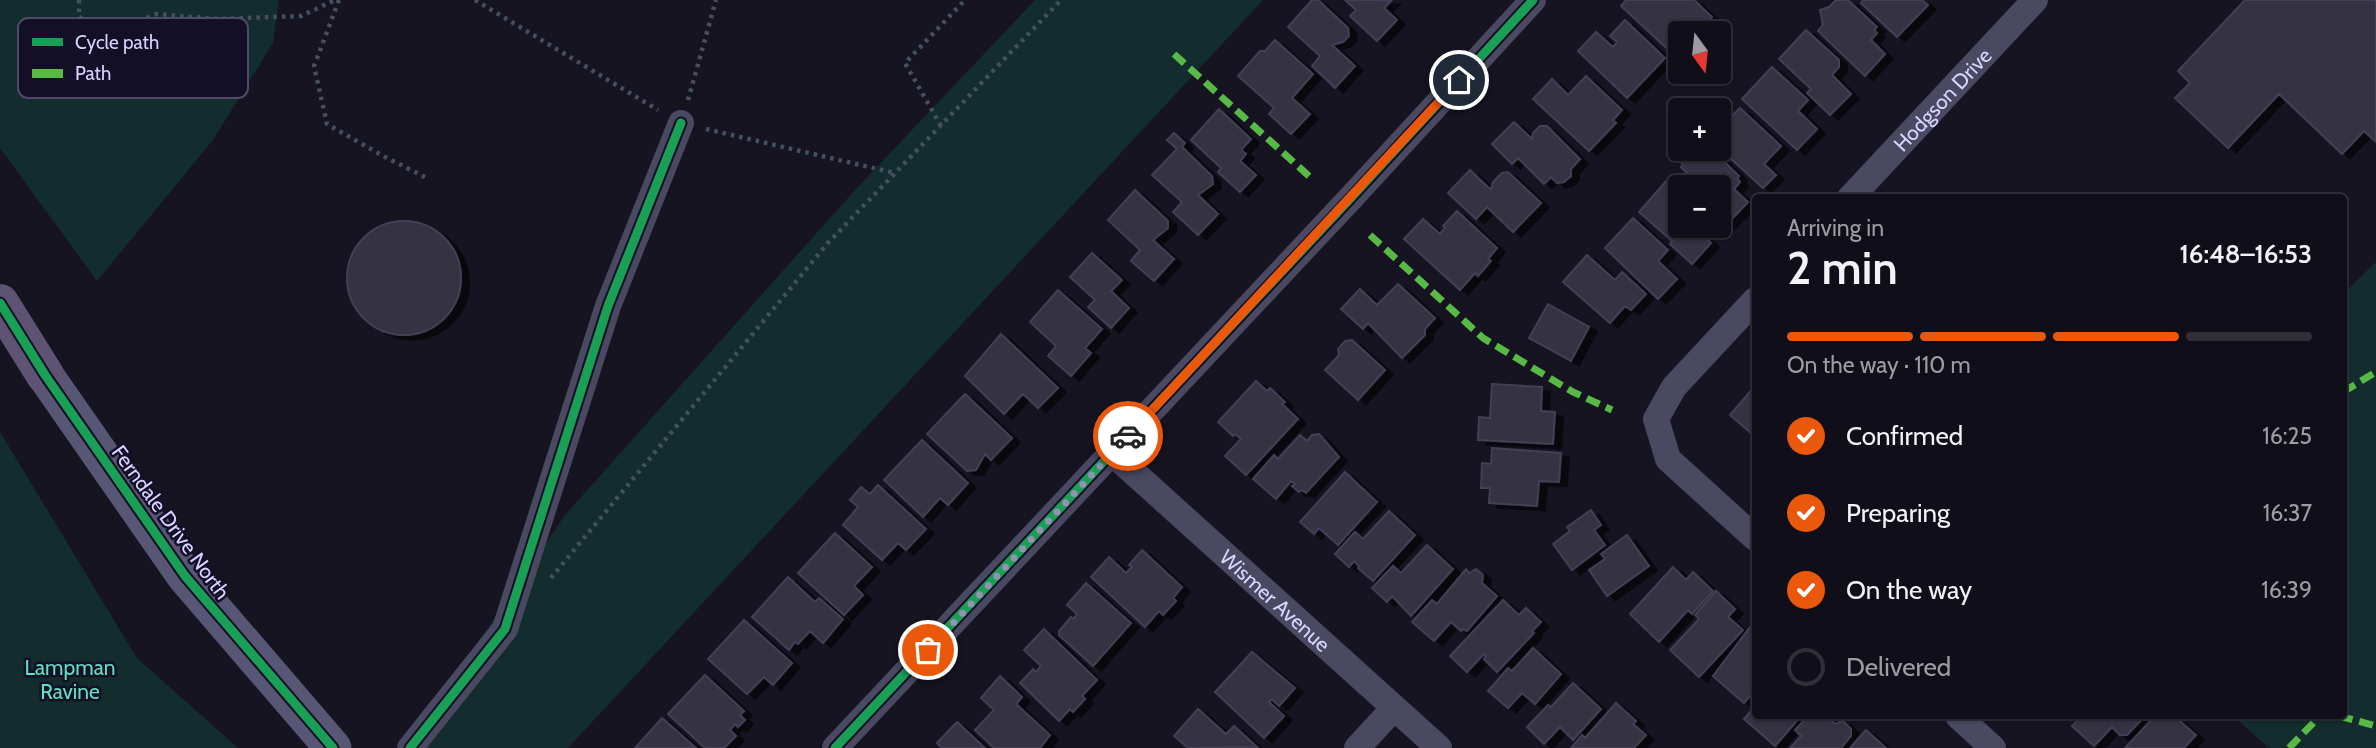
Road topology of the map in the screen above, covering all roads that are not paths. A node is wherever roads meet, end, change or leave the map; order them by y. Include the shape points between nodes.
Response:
1 (1533, 0) edge
2 (2035, 0) edge
3 (681, 123) road end
4 (1854, 194) edge
5 (0, 303) edge
6 (1752, 303) edge
7 (45, 375) joint
8 (1112, 453) junction
9 (1752, 535) edge
10 (1394, 708) junction
11 (1961, 719) edge
12 (333, 748) edge
13 (410, 748) edge
14 (835, 748) edge
15 (1357, 748) edge
16 (1439, 748) edge
17 (1993, 748) edge

1 - 8 street
2 - 4 street, Hodgson Drive
3 - 13 street via 608,306 505,629
5 - 7 main road, Ferndale Drive North
6 - 9 street via 1674,387 1656,419 1668,458
7 - 12 main road, Ferndale Drive North via 185,576
8 - 10 street, Wismer Avenue
8 - 14 street
10 - 15 street
10 - 16 street, Wismer Avenue
11 - 17 street

